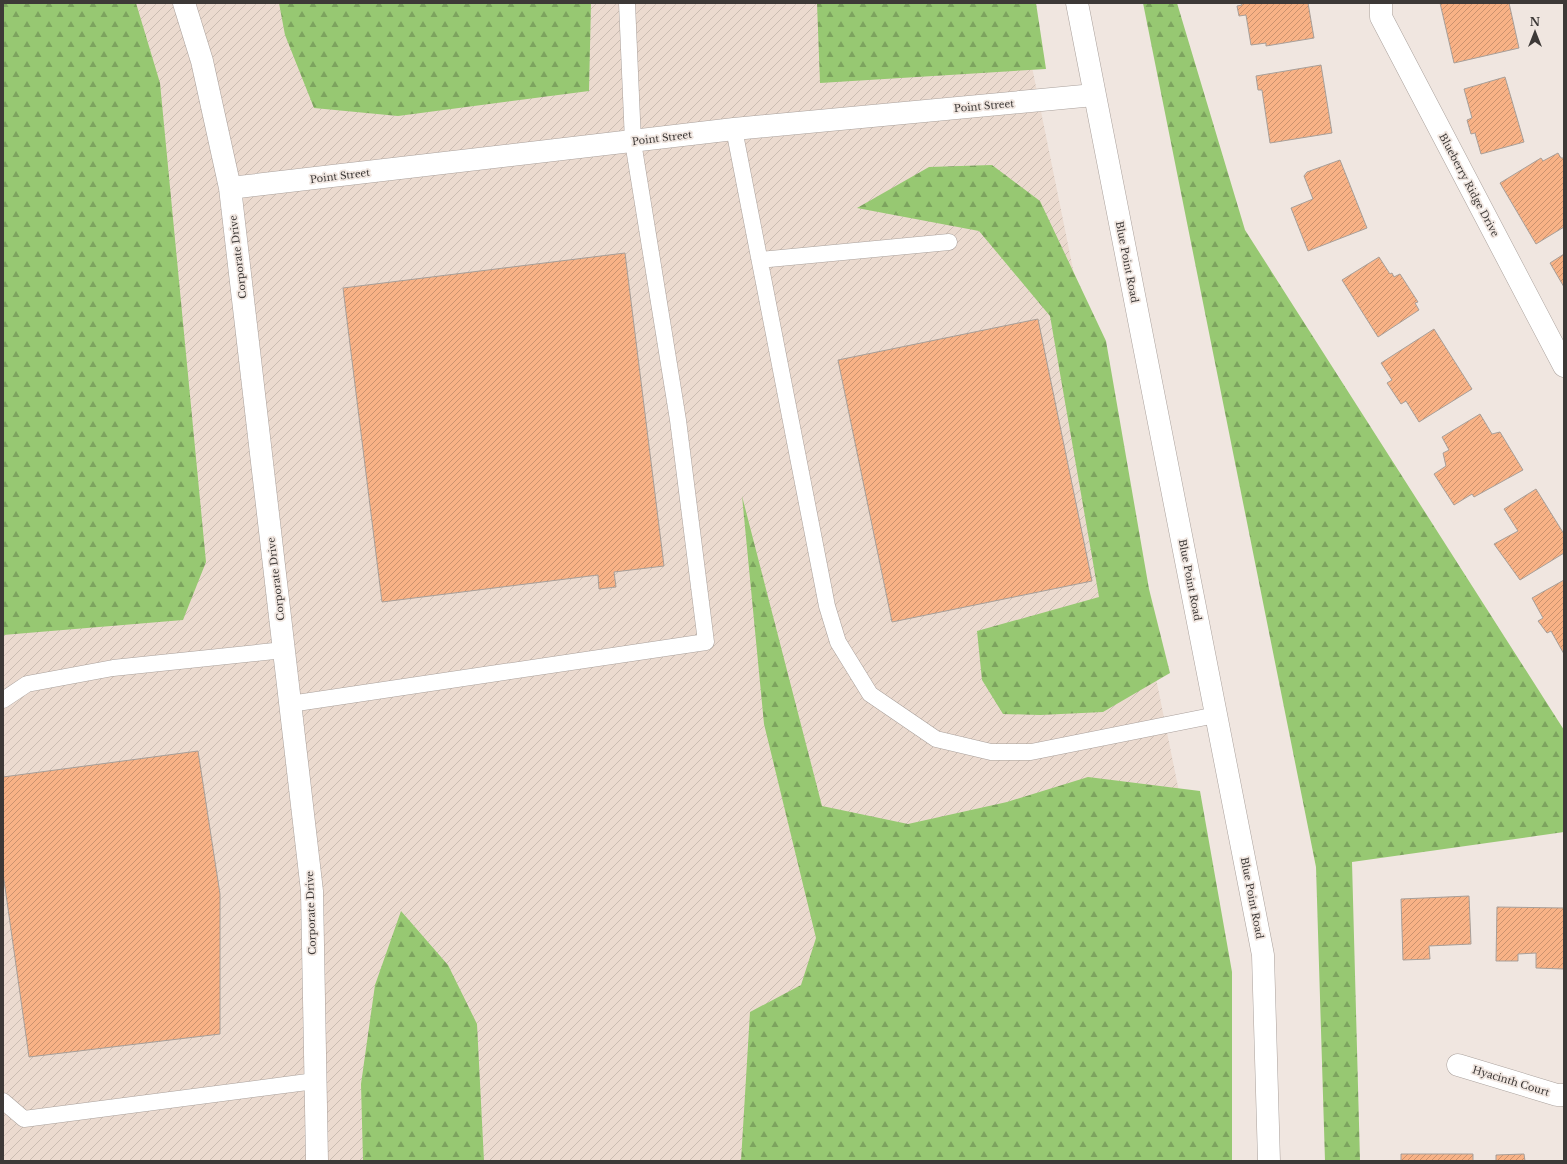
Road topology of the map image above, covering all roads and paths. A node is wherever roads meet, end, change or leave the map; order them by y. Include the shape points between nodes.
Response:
1 (184, 3) edge
2 (627, 3) edge
3 (1077, 3) edge
4 (1381, 3) edge
5 (1094, 95) junction
6 (734, 130) junction
7 (634, 142) junction
8 (230, 188) junction
9 (949, 242) dead end
10 (760, 260) junction
11 (1564, 366) edge
12 (284, 650) junction
13 (3, 700) edge
14 (290, 704) junction
15 (1216, 716) junction
16 (1458, 1065) dead end
17 (315, 1081) junction
18 (1564, 1095) edge
19 (3, 1101) edge
20 (317, 1161) edge
21 (1269, 1161) edge

1 - 8 street, Corporate Drive via 202,61
2 - 7 lane
3 - 5 street, Blue Point Road
4 - 11 street, Blueberry Ridge Drive via 1381,17
5 - 6 street, Point Street
5 - 15 street, Blue Point Road
6 - 7 street, Point Street
6 - 10 lane
7 - 8 street, Point Street
7 - 14 lane via 678,420 706,642
8 - 12 street, Corporate Drive
9 - 10 lane
10 - 15 lane via 827,606 838,642 870,694 936,739 991,752 1031,752
12 - 13 lane via 113,668 27,684
12 - 14 street, Corporate Drive
14 - 17 street, Corporate Drive via 312,891
15 - 21 street, Blue Point Road via 1263,954
16 - 18 street, Hyacinth Court
17 - 19 lane via 24,1120
17 - 20 street, Corporate Drive

